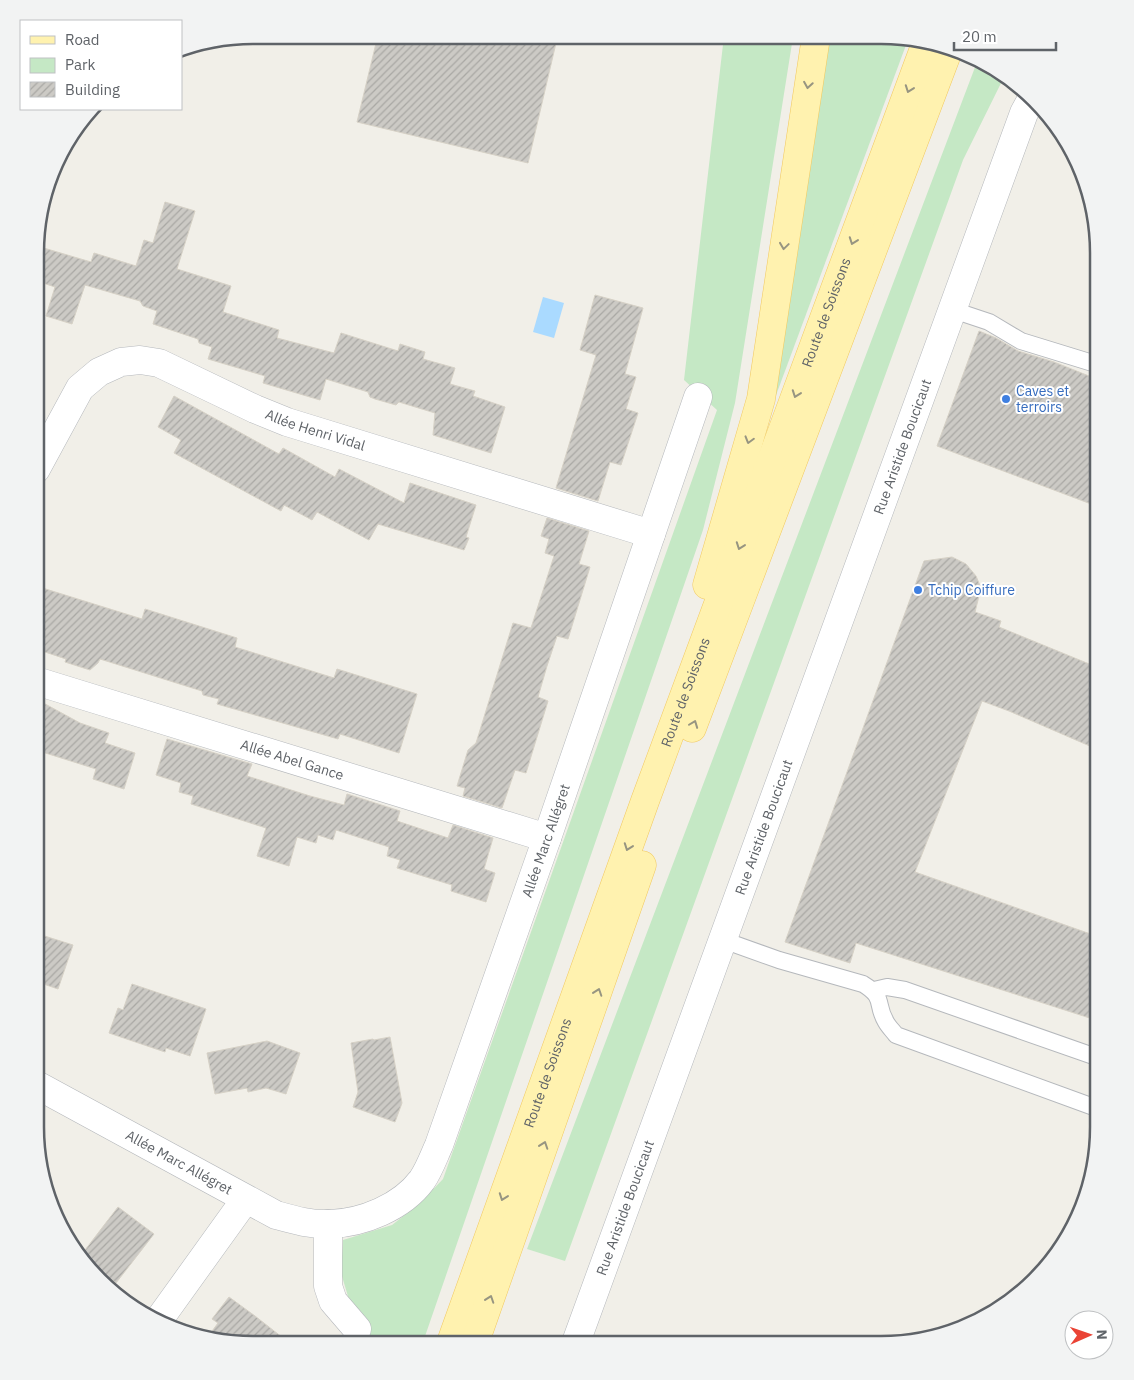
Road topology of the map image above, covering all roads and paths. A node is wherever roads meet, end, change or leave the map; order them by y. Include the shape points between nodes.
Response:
1 (815, 44) edge
2 (924, 48) edge
3 (947, 55) edge
4 (1029, 105) edge
5 (953, 310) junction
6 (1090, 362) edge
7 (698, 397) dead end
8 (44, 454) edge
9 (651, 534) junction
10 (44, 683) edge
11 (645, 801) junction
12 (547, 838) junction
13 (723, 940) junction
14 (874, 990) junction
15 (1090, 1055) edge
16 (44, 1089) edge
17 (1090, 1106) edge
18 (245, 1200) junction
19 (328, 1224) junction
20 (162, 1316) edge
21 (356, 1329) dead end
22 (453, 1336) edge
23 (477, 1336) edge
24 (578, 1336) edge

1 -> 11 main road via 761,399
2 -> 11 main road, Route de Soissons
23 -> 3 main road, Route de Soissons via 662,808
4 - 5 street, Rue Aristide Boucicaut
5 - 6 lane via 988,322 1021,341
5 - 13 street, Rue Aristide Boucicaut
7 - 9 street, Allée Marc Allégret
8 - 9 street, Allée Henri Vidal via 80,388 99,372 121,362 140,360 159,363 287,422
9 - 12 street, Allée Marc Allégret
10 - 12 street, Allée Abel Gance
11 -> 22 main road, Route de Soissons
12 - 19 street, Allée Marc Allégret via 440,1145 422,1180 408,1194 384,1209 350,1222
13 - 14 lane
13 - 24 street, Rue Aristide Boucicaut
14 - 15 lane via 887,987 905,990
14 - 17 lane via 885,1021 896,1035
16 - 18 street, Allée Marc Allégret
18 - 19 street, Allée Marc Allégret via 300,1222
18 - 20 street
19 - 21 street via 328,1286 333,1301

